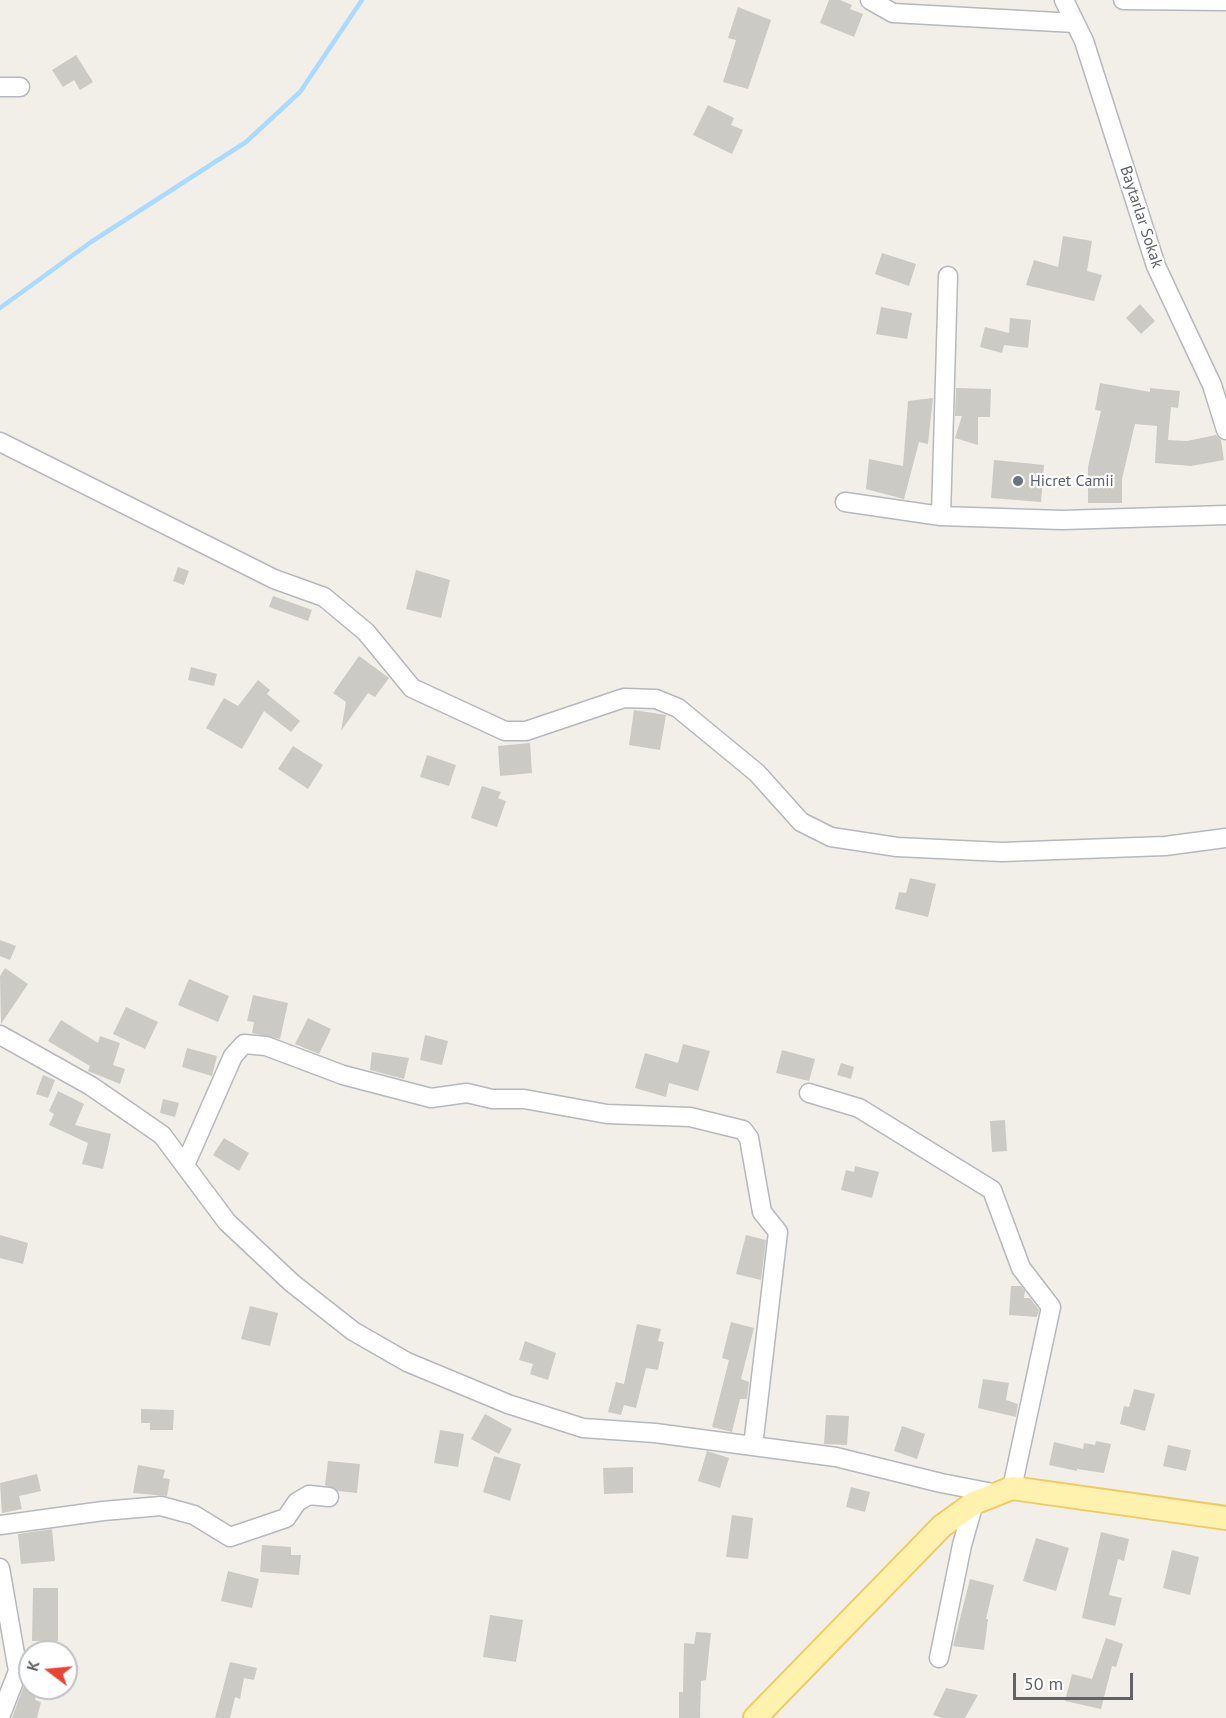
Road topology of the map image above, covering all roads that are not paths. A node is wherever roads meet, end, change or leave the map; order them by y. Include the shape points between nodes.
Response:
1 (870, 0) edge
2 (1064, 0) edge
3 (1123, 0) edge
4 (1226, 1) edge
5 (1075, 23) junction
6 (0, 87) edge
7 (20, 87) dead end
8 (948, 276) dead end
9 (1226, 430) edge
10 (0, 442) edge
11 (845, 502) dead end
12 (1226, 515) edge
13 (941, 516) junction
14 (1226, 838) edge
15 (0, 1035) edge
16 (809, 1093) dead end
17 (185, 1165) junction
18 (753, 1446) junction
19 (1005, 1491) junction
20 (329, 1497) dead end
21 (974, 1503) junction
22 (1226, 1518) edge
23 (0, 1525) edge
24 (0, 1568) edge
25 (939, 1658) dead end
26 (0, 1717) edge
27 (754, 1718) edge

1 - 5 street via 893,14
2 - 5 street, Baytarlar Sokak
3 - 4 street
5 - 9 street, Baytarlar Sokak via 1156,266 1212,385
6 - 7 street
8 - 13 street
10 - 14 street via 274,579 324,597 366,632 412,688 505,731 526,731 624,698 656,699 678,708 756,773 801,822 831,837 897,847 1002,852 1165,846
11 - 13 street
12 - 13 street via 1062,520
15 - 17 street via 91,1086 162,1135
16 - 19 street via 860,1108 992,1190 1021,1268 1051,1307
17 - 18 street via 227,1222 292,1283 353,1331 407,1362 508,1404 583,1428
17 - 18 street via 233,1056 243,1044 266,1046 343,1075 430,1098 467,1093 607,1114 690,1117 743,1130 749,1138 762,1212 778,1232
18 - 19 street via 836,1457 941,1483
19 - 21 main road
19 - 22 main road
20 - 23 street via 309,1496 297,1502 286,1518 230,1537 194,1515 161,1506
21 - 25 street
21 - 27 main road via 942,1526
24 - 26 street via 18,1671

